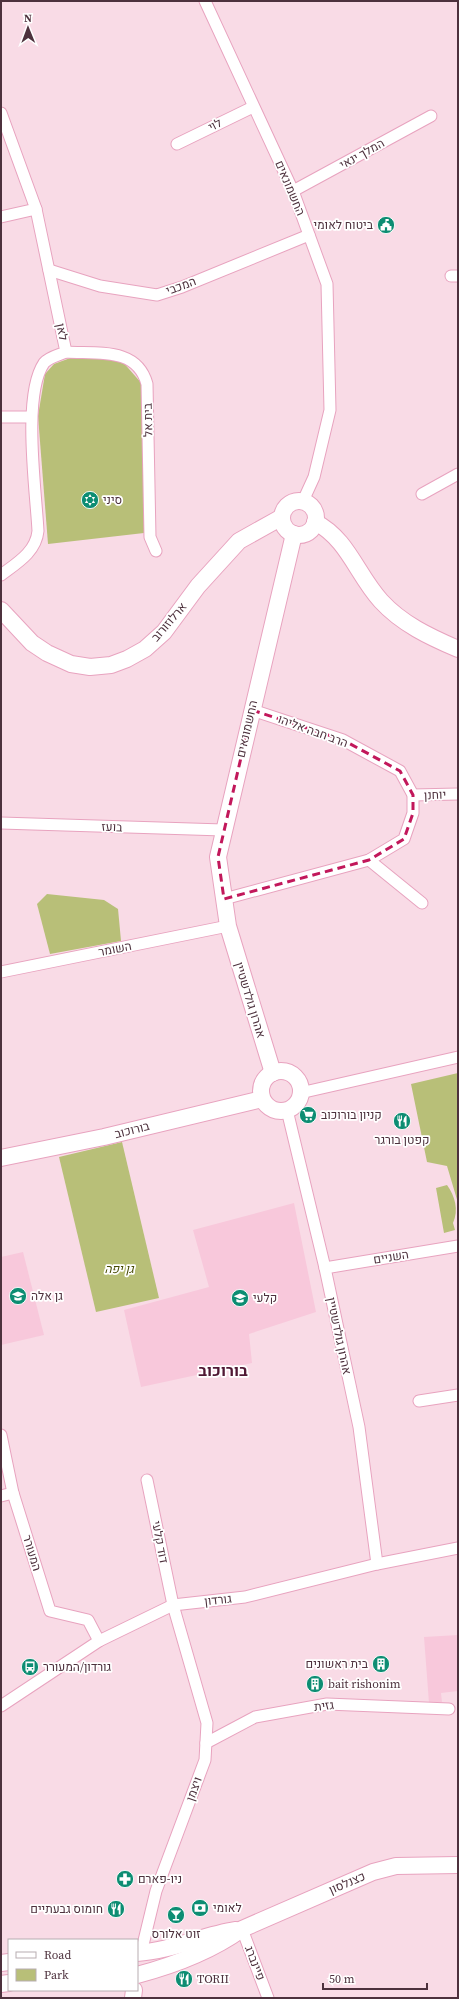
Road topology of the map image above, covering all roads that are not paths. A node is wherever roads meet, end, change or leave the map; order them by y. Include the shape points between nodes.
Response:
1 (205, 1) edge
2 (253, 106) junction
3 (1, 113) edge
4 (431, 116) dead end
5 (177, 144) dead end
6 (293, 191) junction
7 (36, 210) junction
8 (1, 217) edge
9 (309, 235) junction
10 (49, 270) junction
11 (66, 352) junction
12 (1, 417) edge
13 (31, 417) junction
14 (458, 474) edge
15 (422, 494) dead end
16 (303, 501) junction
17 (282, 517) junction
18 (316, 522) junction
19 (294, 534) junction
20 (156, 551) dead end
21 (1, 576) edge
22 (1, 610) edge
23 (458, 649) edge
24 (252, 710) junction
25 (458, 794) edge
26 (413, 795) junction
27 (1, 823) edge
28 (224, 830) junction
29 (369, 860) junction
30 (224, 899) junction
31 (422, 903) dead end
32 (228, 926) junction
33 (1, 972) edge
34 (458, 1057) edge
35 (273, 1073) junction
36 (300, 1093) junction
37 (262, 1099) junction
38 (287, 1110) junction
39 (1, 1158) edge
40 (458, 1246) edge
41 (325, 1268) junction
42 (458, 1395) edge
43 (419, 1401) dead end
44 (1, 1435) edge
45 (148, 1480) dead end
46 (14, 1493) junction
47 (1, 1496) edge
48 (458, 1548) edge
49 (377, 1564) junction
50 (173, 1605) junction
51 (99, 1641) junction
52 (1, 1706) edge
53 (449, 1709) dead end
54 (206, 1743) junction
55 (458, 1865) edge
56 (242, 1929) junction
57 (139, 1953) edge
58 (138, 1975) edge
59 (268, 1998) edge

1 - 2 street, החשמונאים
2 - 5 street, לוי
2 - 6 street, החשמונאים
3 - 7 street, לאן
4 - 6 street, המלך ינאי
6 - 9 street, החשמונאים
7 - 8 street
7 - 10 street, לאן
9 - 10 street, המכבי via 157,295 100,286
9 - 16 street, החשמונאים via 327,284 330,410 314,477
10 - 11 street, לאן
11 - 13 street, לאן via 45,362 35,388
11 - 20 street, בית אל via 124,356 135,362 144,373 147,384 150,537
12 - 13 street
13 - 21 street, לאן via 37,540 28,554
14 - 15 street
16 - 17 street via 291,503 283,511
16 - 18 street via 312,507
17 - 19 street via 285,527
17 - 22 street, ארלוזורוב via 239,541 198,586 164,632 145,649 111,665 90,667 71,664 47,653 28,639
18 - 19 street via 310,531
18 - 23 street via 337,538 380,600 400,619 431,638
19 - 24 street, החשמונאים
24 - 26 street, הרב חבה אליהו via 343,740 400,771
24 - 28 street, החשמונאים
25 - 26 street, יוחנן
26 - 29 street via 413,813 404,839
27 - 28 street, בועז
28 - 30 street, החשמונאים via 218,857
29 - 30 street
29 - 31 street
30 - 32 street, החשמונאים
32 - 33 street, השומר
32 - 35 street, אהרון גולדשטיין
34 - 36 street
35 - 36 street via 280,1071 293,1075
35 - 37 street via 262,1083
36 - 38 street via 296,1103
37 - 38 street via 275,1110
37 - 39 street, בורוכוב via 104,1137
38 - 41 street, אהרון גולדשטיין
40 - 41 street, השניים
41 - 49 street, אהרון גולדשטיין via 358,1427
42 - 43 street
44 - 46 street, המעורר
45 - 50 street, דוד קלעי
46 - 47 street
46 - 51 street, המעורר via 50,1612 88,1620
48 - 49 street, גורדון
49 - 50 street, גורדון via 245,1597
50 - 51 street, גורדון
50 - 54 street, ויצמן via 207,1723
51 - 52 street, גורדון
53 - 54 street, גזית via 327,1704 255,1717
54 - 57 street, ויצמן via 205,1760 156,1891
55 - 56 street, כצנלסון via 396,1866 373,1872
56 - 57 street, כצנלסון via 218,1932 170,1947
56 - 58 street, כצנלסון via 225,1941 182,1962
56 - 59 street, פיינברג

